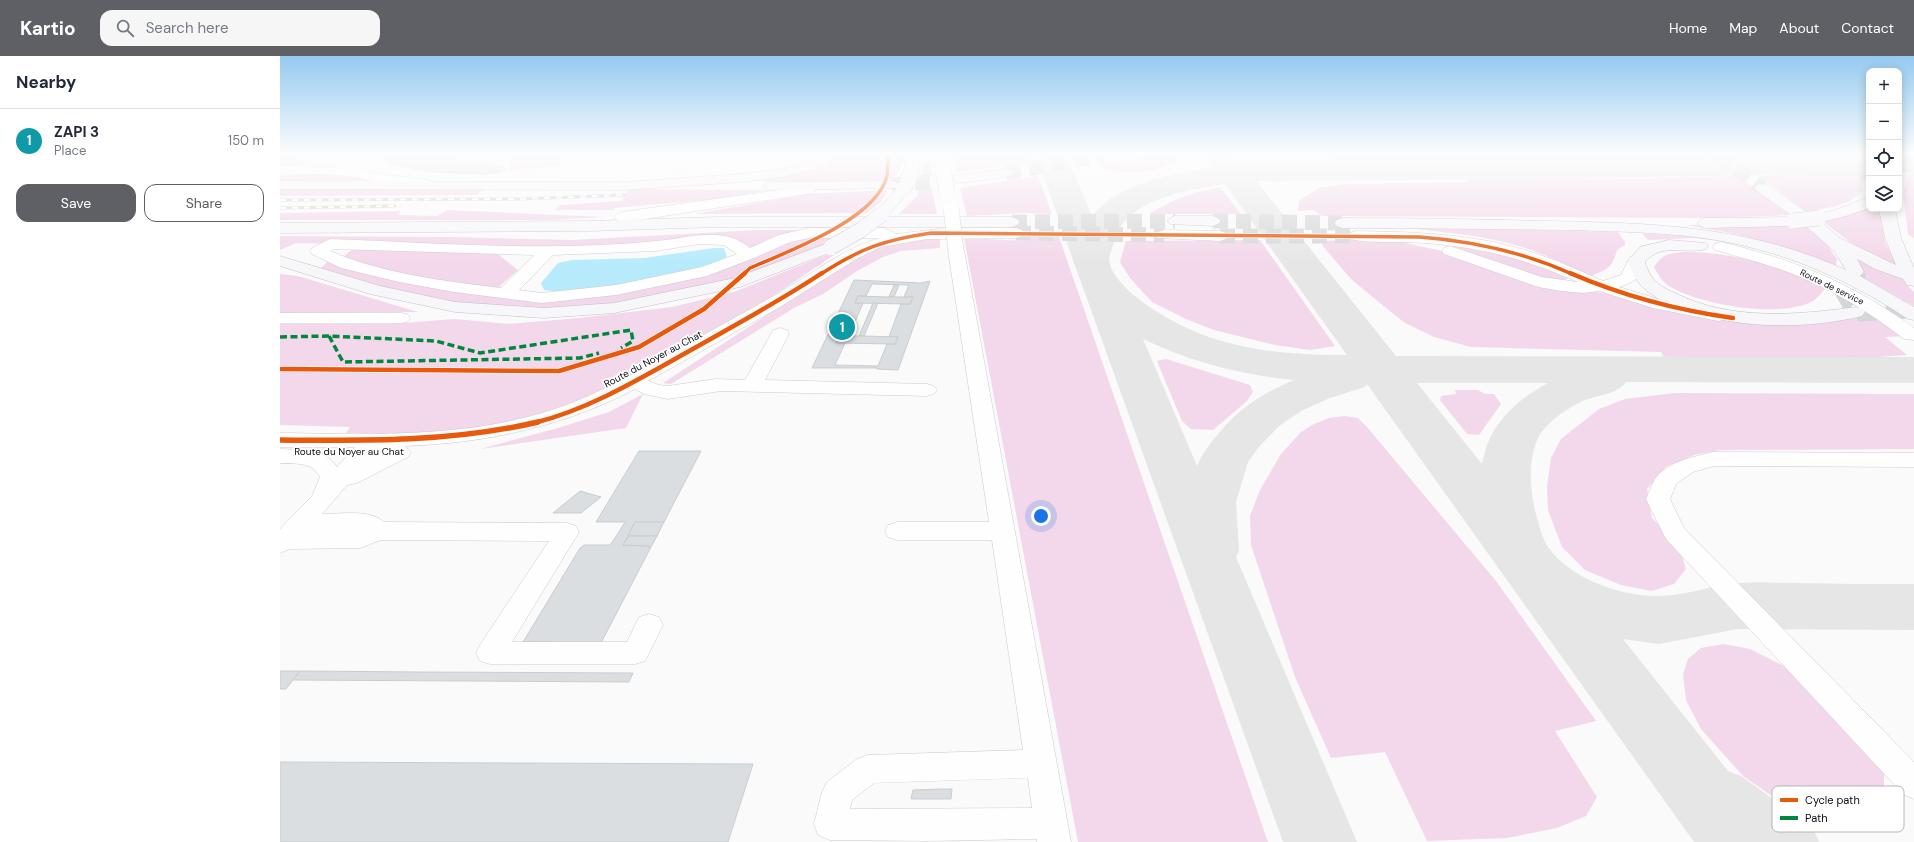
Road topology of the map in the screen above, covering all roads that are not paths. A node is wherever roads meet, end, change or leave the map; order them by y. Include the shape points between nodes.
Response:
1 (803, 191) edge
2 (896, 191) edge
3 (947, 191) edge
4 (1766, 191) tunnel mouth
5 (1866, 204) edge
6 (1887, 212) edge
7 (622, 217) dead end
8 (1175, 221) tunnel mouth
9 (1817, 222) junction
10 (1342, 223) tunnel mouth
11 (1508, 224) junction
12 (1014, 227) joint
13 (280, 228) edge
14 (1216, 228) joint
15 (1164, 235) tunnel mouth
16 (896, 239) junction
17 (1721, 248) joint
18 (547, 251) junction
19 (748, 255) junction
20 (1636, 260) junction
21 (280, 261) edge
22 (1856, 272) tunnel mouth
23 (1909, 278) edge
24 (1604, 287) junction
25 (506, 293) junction
26 (789, 294) junction
27 (1840, 303) tunnel mouth
28 (1856, 312) tunnel mouth
29 (1914, 315) edge
30 (280, 318) edge
31 (401, 318) dead end
32 (1733, 318) junction
33 (1796, 318) junction
34 (1913, 327) edge
35 (720, 333) junction
36 (780, 334) dead end
37 (643, 386) junction
38 (752, 386) junction
39 (927, 390) dead end
40 (280, 440) edge
41 (367, 448) junction
42 (280, 451) edge
43 (400, 452) junction
44 (280, 456) edge
45 (1914, 460) edge
46 (349, 478) junction
47 (319, 503) junction
48 (897, 531) dead end
49 (1002, 531) junction
50 (288, 536) edge
51 (649, 625) dead end
52 (1880, 748) junction
53 (1041, 763) junction
54 (1914, 767) edge
55 (1914, 784) edge
56 (1052, 832) edge

1 - 7 street
2 - 21 main road, bridge via 882,214 861,230 831,247 740,282 614,308 544,313 455,307 376,290
3 - 49 street, bridge
4 - 9 main road
5 - 9 main road
6 - 23 main road via 1888,224
8 - 14 main road
9 - 11 main road, bridge via 1726,224 1540,220
9 - 22 main road via 1848,256
9 - 23 main road via 1851,249
10 - 11 main road
11 - 29 main road via 1673,230 1726,237 1813,261 1879,292
12 - 13 main road via 726,222 590,226
12 - 16 street, Route du Noyer au Chat via 931,233
14 - 15 street
16 - 19 street via 884,233 809,233 785,238
16 - 26 street, Route du Noyer au Chat via 874,245 838,263
17 - 20 main road via 1668,245 1646,250
17 - 34 street, Route de service via 1792,268 1826,282
18 - 19 street via 726,240
18 - 25 street
18 - 25 street via 330,244 318,251 347,264 399,277
19 - 25 street via 707,271 616,290 542,298
20 - 24 street via 1628,278
20 - 32 main road via 1648,284 1664,294 1708,313
24 - 24 street via 1530,257 1495,248 1436,238 1356,236 1406,241 1441,248 1518,276 1558,286
24 - 32 street via 1669,307
26 - 35 street, Route du Noyer au Chat
26 - 37 street, Route du Noyer au Chat via 704,352
27 - 33 main road
28 - 33 main road
30 - 31 street
32 - 33 main road
35 - 37 street via 709,344 644,381
35 - 41 street, Route du Noyer au Chat via 640,378 577,408 536,422 436,442
36 - 38 street
37 - 38 street via 654,392 670,393 712,386
37 - 43 street, Route du Noyer au Chat via 597,408 539,430 447,448
38 - 39 street
40 - 41 street, Route du Noyer au Chat
41 - 42 street, Route du Noyer au Chat
41 - 43 street, Route du Noyer au Chat
41 - 46 street
41 - 47 street
43 - 46 street
44 - 47 street via 312,459 327,467 331,477
45 - 52 street via 1713,459 1678,471 1667,480 1658,499 1675,533
46 - 47 street
47 - 50 street
48 - 49 street
49 - 53 street
50 - 51 street via 360,539 378,531 566,532 490,653 635,653
52 - 54 street
52 - 55 street
53 - 56 street
53 - 56 street via 868,769 838,792 830,824 928,825

